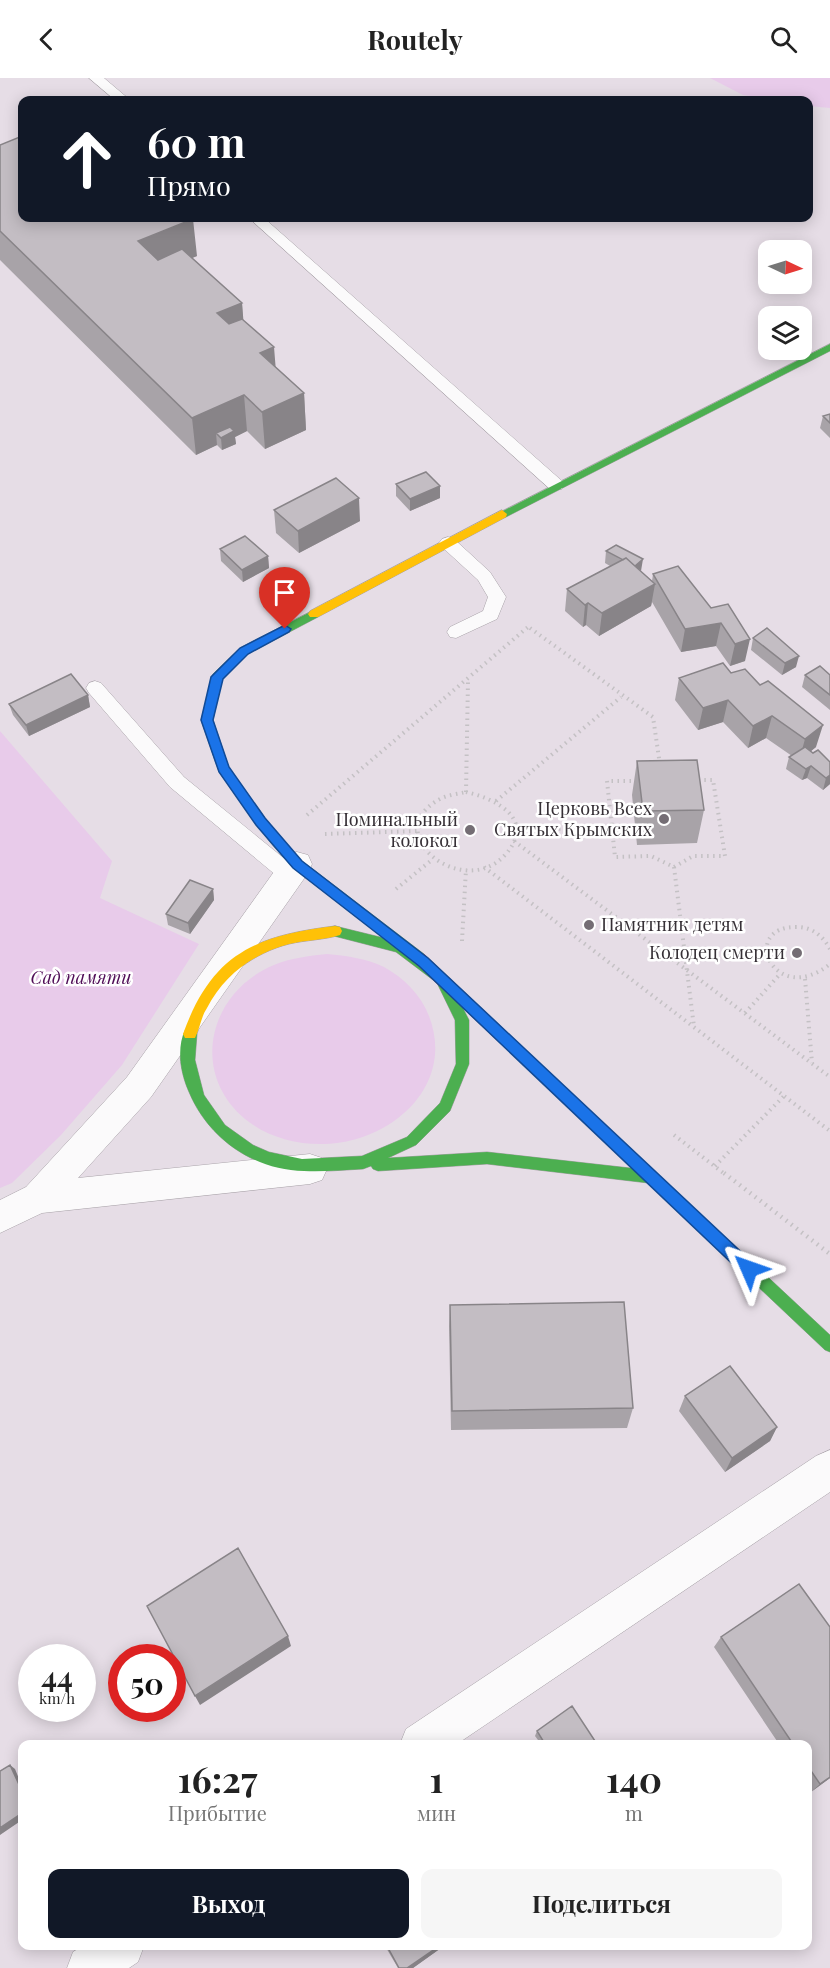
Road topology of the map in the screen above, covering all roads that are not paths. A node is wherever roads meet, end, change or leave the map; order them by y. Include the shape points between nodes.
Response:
1 (96, 78) edge
2 (118, 96) edge
3 (260, 222) edge
4 (830, 347) edge
5 (556, 485) junction
6 (448, 543) junction
7 (456, 632) dead end
8 (95, 688) dead end
9 (294, 870) junction
10 (423, 962) junction
11 (201, 1001) junction
12 (318, 1168) junction
13 (651, 1177) junction
14 (38, 1198) junction
15 (0, 1217) edge
16 (830, 1346) edge
17 (830, 1469) edge
18 (426, 1740) edge
19 (116, 1950) edge
20 (89, 1968) edge

1 - 2 lane
3 - 5 lane
4 - 5 main road
5 - 6 main road
6 - 7 lane via 484,576 497,597 491,615
6 - 9 main road via 244,651 217,677 207,720 223,769
8 - 9 lane via 177,782
9 - 10 main road
9 - 11 street
10 - 11 main road via 397,946 367,935 335,931 302,934 271,942 242,957 219,977
10 - 12 main road via 444,982 459,1007 465,1034 465,1063 456,1091 416,1139 387,1155 354,1165
10 - 13 main road
11 - 12 main road via 190,1028 187,1056 192,1085 205,1111 226,1134 253,1152 284,1164
11 - 14 street via 139,1087
12 - 13 main road via 487,1158
12 - 14 street
13 - 16 main road
14 - 15 street
17 - 18 street
19 - 20 street

